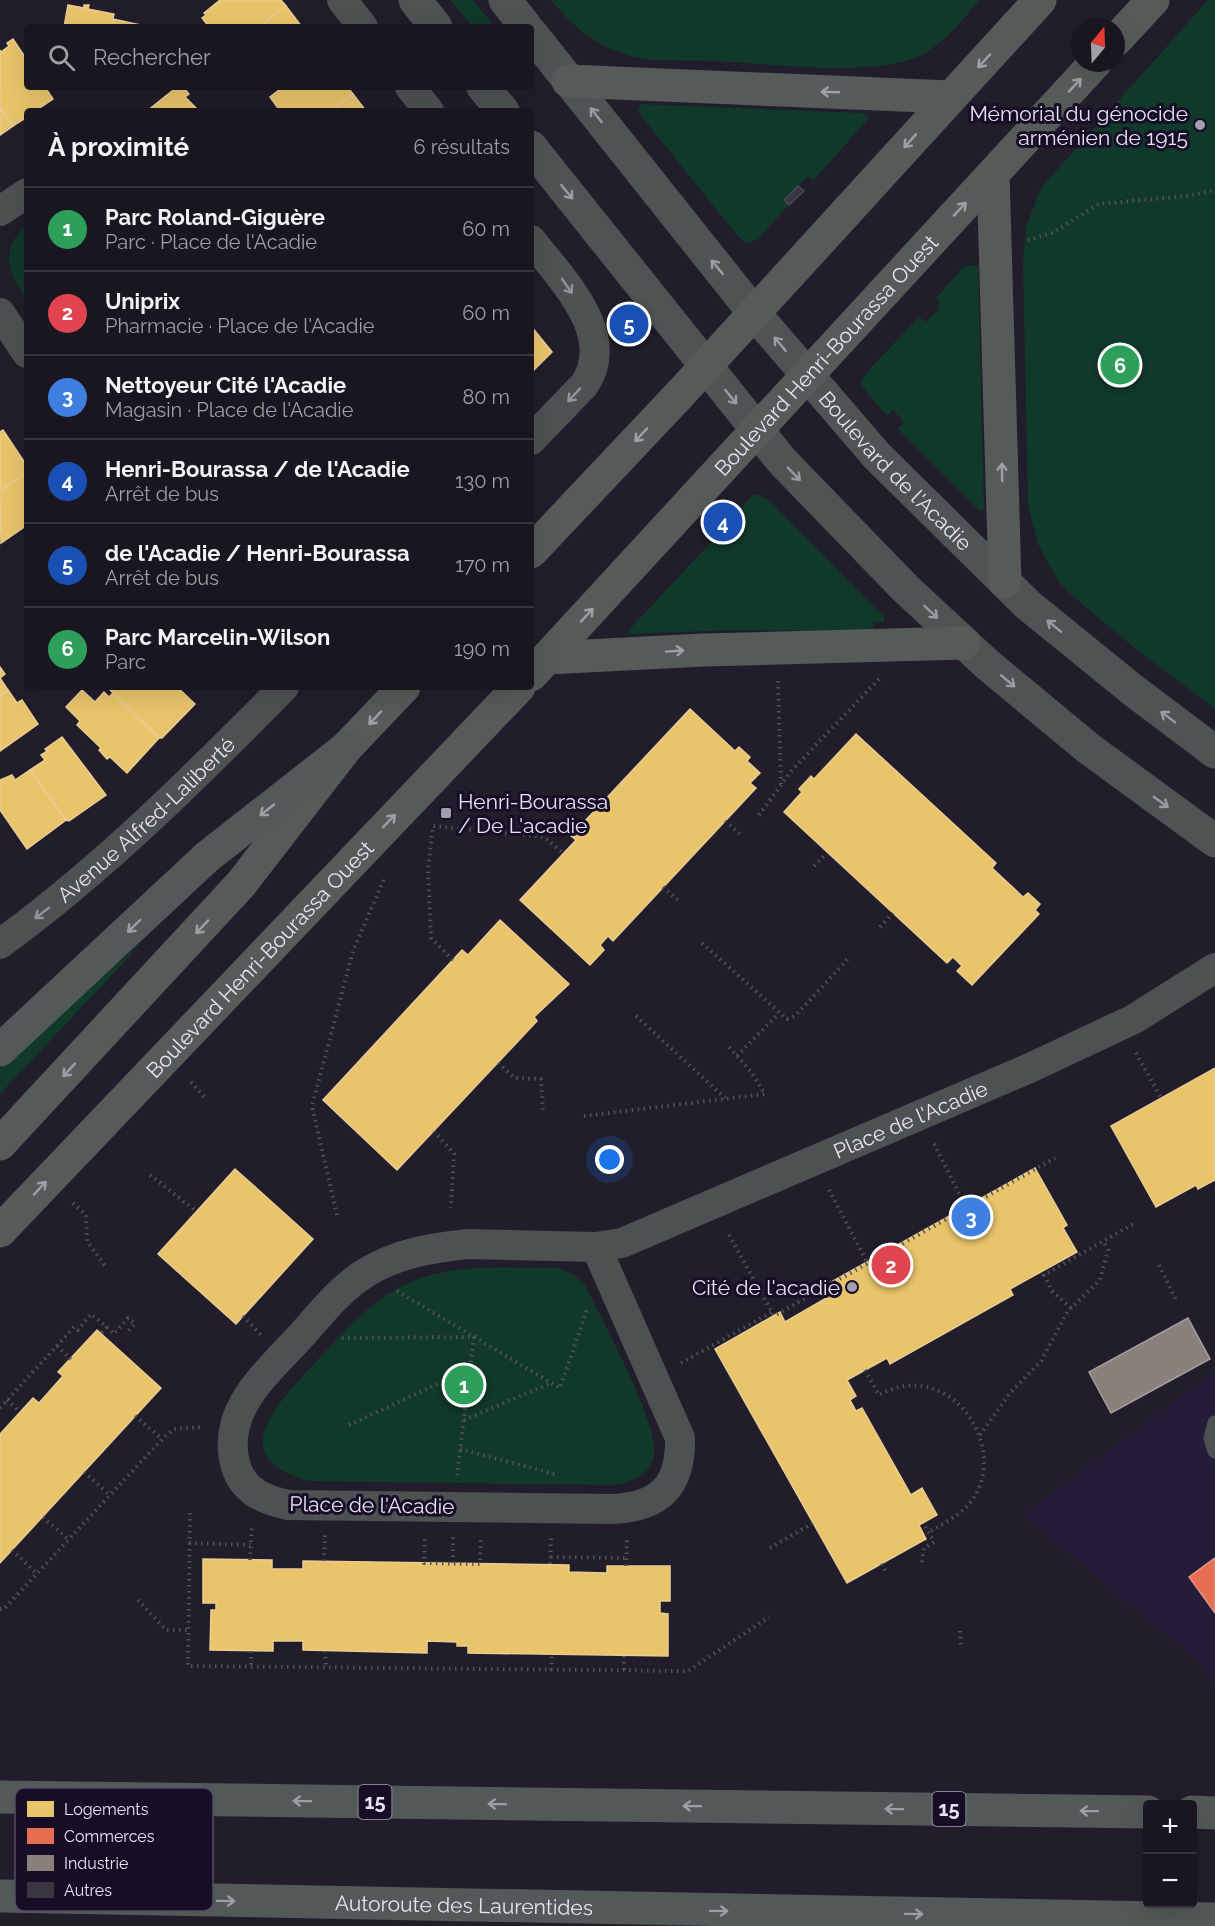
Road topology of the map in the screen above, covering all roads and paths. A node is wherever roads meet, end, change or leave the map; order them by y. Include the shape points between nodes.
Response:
1 (342, 0) edge
2 (415, 0) edge
3 (505, 0) edge
4 (1040, 0) edge
5 (1153, 0) edge
6 (361, 24) edge
7 (434, 24) edge
8 (524, 24) edge
9 (1125, 30) edge
10 (534, 37) edge
11 (1087, 72) edge
12 (568, 81) junction
13 (412, 90) edge
14 (486, 90) edge
15 (950, 98) junction
16 (427, 108) edge
17 (500, 108) edge
18 (534, 151) edge
19 (993, 174) junction
20 (1215, 190) edge
21 (24, 195) edge
22 (0, 211) edge
23 (1024, 241) dead end
24 (534, 244) edge
25 (0, 313) edge
26 (754, 313) junction
27 (24, 349) edge
28 (706, 365) junction
29 (807, 376) junction
30 (757, 429) junction
31 (534, 437) edge
32 (534, 549) edge
33 (1005, 582) junction
34 (964, 643) junction
35 (539, 666) edge
36 (886, 671) dead end
37 (778, 680) dead end
38 (281, 690) edge
39 (401, 690) edge
40 (516, 690) edge
41 (346, 748) junction
42 (1215, 752) edge
43 (781, 785) junction
44 (759, 815) dead end
45 (725, 821) dead end
46 (740, 834) dead end
47 (1215, 841) edge
48 (563, 853) dead end
49 (827, 853) dead end
50 (814, 866) dead end
51 (386, 876) dead end
52 (663, 887) dead end
53 (679, 901) dead end
54 (893, 913) dead end
55 (880, 927) dead end
56 (4, 933) edge
57 (702, 944) dead end
58 (848, 959) dead end
59 (453, 960) dead end
60 (1215, 968) edge
61 (779, 1013) junction
62 (636, 1016) dead end
63 (728, 1046) dead end
64 (0, 1050) edge
65 (1136, 1053) dead end
66 (737, 1056) junction
67 (498, 1063) dead end
68 (191, 1082) dead end
69 (726, 1098) junction
70 (1161, 1098) dead end
71 (206, 1099) dead end
72 (543, 1111) dead end
73 (584, 1116) dead end
74 (434, 1131) dead end
75 (0, 1144) edge
76 (934, 1144) dead end
77 (1055, 1158) dead end
78 (150, 1175) dead end
79 (829, 1190) dead end
80 (73, 1203) dead end
81 (966, 1207) junction
82 (451, 1208) dead end
83 (196, 1211) dead end
84 (337, 1215) dead end
85 (1135, 1223) dead end
86 (0, 1231) edge
87 (729, 1235) dead end
88 (1102, 1241) junction
89 (596, 1247) junction
90 (867, 1262) junction
91 (1159, 1265) dead end
92 (107, 1269) dead end
93 (389, 1287) dead end
94 (590, 1300) dead end
95 (1176, 1300) dead end
96 (1071, 1308) junction
97 (772, 1312) junction
98 (243, 1316) dead end
99 (107, 1327) junction
100 (127, 1332) dead end
101 (101, 1333) dead end
102 (474, 1337) junction
103 (341, 1338) dead end
104 (266, 1339) dead end
105 (57, 1346) junction
106 (71, 1359) dead end
107 (677, 1365) dead end
108 (865, 1370) dead end
109 (470, 1375) junction
110 (552, 1382) junction
111 (7, 1400) junction
112 (0, 1408) edge
113 (20, 1412) dead end
114 (135, 1416) dead end
115 (464, 1420) junction
116 (1215, 1423) edge
117 (349, 1425) dead end
118 (204, 1427) dead end
119 (980, 1436) junction
120 (162, 1439) junction
121 (460, 1449) junction
122 (1215, 1451) edge
123 (84, 1472) dead end
124 (560, 1475) dead end
125 (457, 1478) dead end
126 (110, 1495) junction
127 (190, 1513) dead end
128 (43, 1517) dead end
129 (252, 1523) dead end
130 (813, 1523) dead end
131 (924, 1523) dead end
132 (325, 1531) dead end
133 (425, 1532) dead end
134 (929, 1532) junction
135 (453, 1533) dead end
136 (481, 1534) dead end
137 (551, 1534) dead end
138 (628, 1534) dead end
139 (69, 1540) junction
140 (189, 1543) junction
141 (250, 1545) junction
142 (770, 1548) dead end
143 (12, 1550) dead end
144 (551, 1557) junction
145 (626, 1558) junction
146 (250, 1560) dead end
147 (324, 1562) dead end
148 (922, 1562) dead end
149 (453, 1563) junction
150 (550, 1564) dead end
151 (881, 1564) dead end
152 (626, 1566) dead end
153 (887, 1573) dead end
154 (37, 1574) junction
155 (138, 1600) dead end
156 (0, 1609) edge
157 (769, 1617) dead end
158 (188, 1630) junction
159 (960, 1631) dead end
160 (961, 1648) dead end
161 (250, 1651) dead end
162 (325, 1651) dead end
163 (552, 1654) dead end
164 (624, 1656) dead end
165 (251, 1667) junction
166 (326, 1667) junction
167 (551, 1670) junction
168 (624, 1670) junction
169 (0, 1797) edge
170 (15, 1797) edge
171 (213, 1800) edge
172 (1143, 1812) edge
173 (1197, 1812) edge
174 (1215, 1813) edge
175 (0, 1896) edge
176 (15, 1896) edge
177 (213, 1901) edge
178 (660, 1910) junction
179 (1215, 1919) edge
180 (602, 1926) edge

1 - 6 street
2 - 7 main road
3 - 8 main road
4 -> 15 main road
5 - 9 main road
10 - 12 main road, Boulevard de l'Acadie
19 -> 11 main road, Boulevard Henri-Bourassa Ouest
15 -> 12 main road
26 -> 12 main road, Boulevard de l'Acadie
13 - 16 street
14 - 17 main road
15 -> 26 main road
18 -> 28 main road
29 -> 19 main road, Boulevard Henri-Bourassa Ouest
33 -> 19 main road
20 - 23 path via 1099,204 1052,233
21 - 22 street
24 -> 31 street via 578,302 596,356 591,374
25 - 27 street
26 - 28 main road
29 -> 26 main road, Boulevard de l'Acadie
28 -> 30 main road
28 -> 32 main road
29 - 30 main road, Boulevard Henri-Bourassa Ouest
29 - 33 main road, Boulevard de l'Acadie via 878,456
30 -> 34 main road via 840,521
35 -> 30 main road, Boulevard Henri-Bourassa Ouest
42 -> 33 main road, Boulevard de l'Acadie via 1091,657
35 -> 34 main road via 704,650
34 -> 47 main road via 1088,748
36 - 43 path
37 - 43 path
38 -> 56 street, Avenue Alfred-Laliberté via 129,838 58,901
39 -> 41 main road
86 -> 40 main road, Boulevard Henri-Bourassa Ouest
41 -> 64 highway via 207,856
41 -> 75 main road via 241,884
43 - 44 path
45 - 46 path
48 - 59 path via 544,837 433,826 428,869 431,938
49 - 50 path
51 - 84 path via 353,951 312,1106
52 - 53 path
54 - 55 path
57 - 61 path
58 - 61 path via 795,1016 787,1019
60 - 89 street, Place de l'Acadie via 1134,1019 1028,1069 622,1243
61 - 66 path
62 - 69 path
63 - 66 path
65 - 70 path
66 - 69 path via 765,1094
67 - 72 path via 515,1078 541,1079
68 - 71 path
69 - 73 path
74 - 82 path via 454,1154
76 - 81 path
77 - 81 path
78 - 83 path
79 - 90 path
80 - 92 path via 86,1215 87,1241
81 - 90 path
85 - 88 path
87 - 97 path
88 - 96 path via 1108,1250 1100,1280
88 - 96 path via 1043,1273 1052,1291
89 - 89 street, Place de l'Acadie via 492,1243 440,1247 396,1258 364,1274 334,1299 241,1406 231,1441 238,1473 245,1485 259,1496 288,1505 612,1509 631,1508 657,1497 677,1471 680,1438
90 - 97 path via 774,1316
91 - 95 path
93 - 102 path
94 - 110 path via 560,1388
96 - 119 path via 1041,1361 1010,1393
97 - 107 path
98 - 104 path
99 - 100 path via 114,1334 128,1318 135,1324
99 - 101 path
99 - 105 path via 91,1314
102 - 103 path
102 - 109 path
102 - 110 path
105 - 106 path
105 - 111 path
108 - 119 path via 879,1395 906,1385 922,1386 956,1401
109 - 115 path
109 - 117 path via 459,1374
110 - 115 path
111 - 112 path
111 - 113 path
114 - 120 path
115 - 121 path
116 - 122 lane via 1211,1438
118 - 120 path via 174,1429
119 - 134 path via 984,1466 972,1501 961,1513
120 - 126 path
121 - 124 path
121 - 125 path
123 - 126 path
126 - 139 path
127 - 140 path
128 - 139 path
129 - 141 path
130 - 142 path
131 - 134 path
132 - 147 path
133 - 149 path via 424,1563
134 - 148 path via 934,1542 924,1548
135 - 149 path
136 - 149 path via 480,1564
137 - 144 path
138 - 145 path
139 - 154 path
140 - 141 path
140 - 158 path
141 - 146 path
143 - 154 path
144 - 145 path
144 - 150 path
145 - 152 path
151 - 153 path
154 - 156 path
155 - 158 path via 166,1630
157 - 168 path via 688,1671
158 - 165 path via 188,1666
159 - 160 path
161 - 165 path
162 - 166 path
163 - 167 path
164 - 168 path
165 - 166 path
166 - 167 path
167 - 168 path
170 -> 169 highway, 15
172 -> 171 highway, 15
173 - 174 highway
175 -> 176 highway, Autoroute des Laurentides
177 -> 178 highway, Autoroute des Laurentides
178 -> 179 highway, Autoroute des Laurentides
178 - 180 highway

